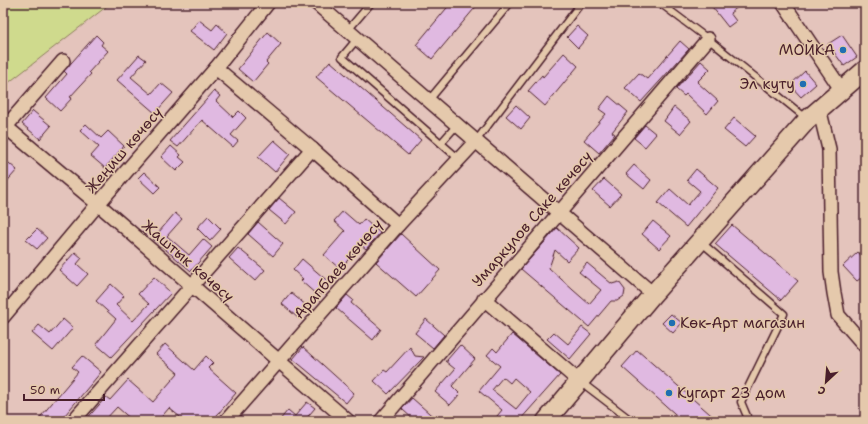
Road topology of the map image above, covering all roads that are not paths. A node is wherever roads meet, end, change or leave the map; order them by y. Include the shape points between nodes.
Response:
1 (268, 3) edge
2 (316, 3) edge
3 (371, 3) edge
4 (510, 3) edge
5 (581, 3) edge
6 (660, 3) edge
7 (783, 3) edge
8 (353, 34) junction
9 (708, 39) junction
10 (63, 60) dead end
11 (216, 68) junction
12 (865, 70) edge
13 (841, 89) junction
14 (429, 100) junction
15 (813, 113) junction
16 (457, 125) junction
17 (4, 129) edge
18 (476, 141) junction
19 (441, 143) junction
20 (312, 149) junction
21 (459, 159) junction
22 (98, 204) junction
23 (559, 212) junction
24 (398, 224) junction
25 (700, 241) junction
26 (191, 285) junction
27 (653, 294) junction
28 (484, 299) junction
29 (3, 317) edge
30 (865, 346) edge
31 (278, 362) junction
32 (580, 382) junction
33 (73, 421) edge
34 (226, 421) edge
35 (348, 421) edge
36 (381, 421) edge
37 (546, 421) edge
38 (632, 421) edge
39 (749, 421) edge

1 - 11 street, Жеңиш көчөсү
2 - 8 street
3 - 8 lane
4 - 14 lane
5 - 18 lane
6 - 9 lane
7 - 13 street
8 - 14 street
8 - 19 lane via 342,57
9 - 15 lane
9 - 23 street, Умаркулов Саке көчөсү
10 - 17 street
11 - 20 street
11 - 22 street, Жеңиш көчөсү
12 - 13 main road
13 - 15 main road
14 - 16 street
15 - 25 main road
15 - 30 street via 828,149 831,272 838,315
16 - 18 street
16 - 19 lane
17 - 22 street, Жаштык көчөсү
18 - 21 street, Арапбаев көчөсү
18 - 23 street
19 - 21 lane
20 - 24 street
20 - 26 street
21 - 24 street, Арапбаев көчөсү
22 - 26 street, Жаштык көчөсү
22 - 29 street, Жеңиш көчөсү
23 - 27 street
23 - 28 street, Умаркулов Саке көчөсү
24 - 31 street, Арапбаев көчөсү
25 - 27 main road
25 - 39 lane via 784,314 741,402
26 - 31 street, Жаштык көчөсү
26 - 33 street
27 - 32 main road
28 - 32 street
28 - 36 street, Умаркулов Саке көчөсү
31 - 34 street, Арапбаев көчөсү
31 - 35 street, Жаштык көчөсү
32 - 37 main road
32 - 38 lane

